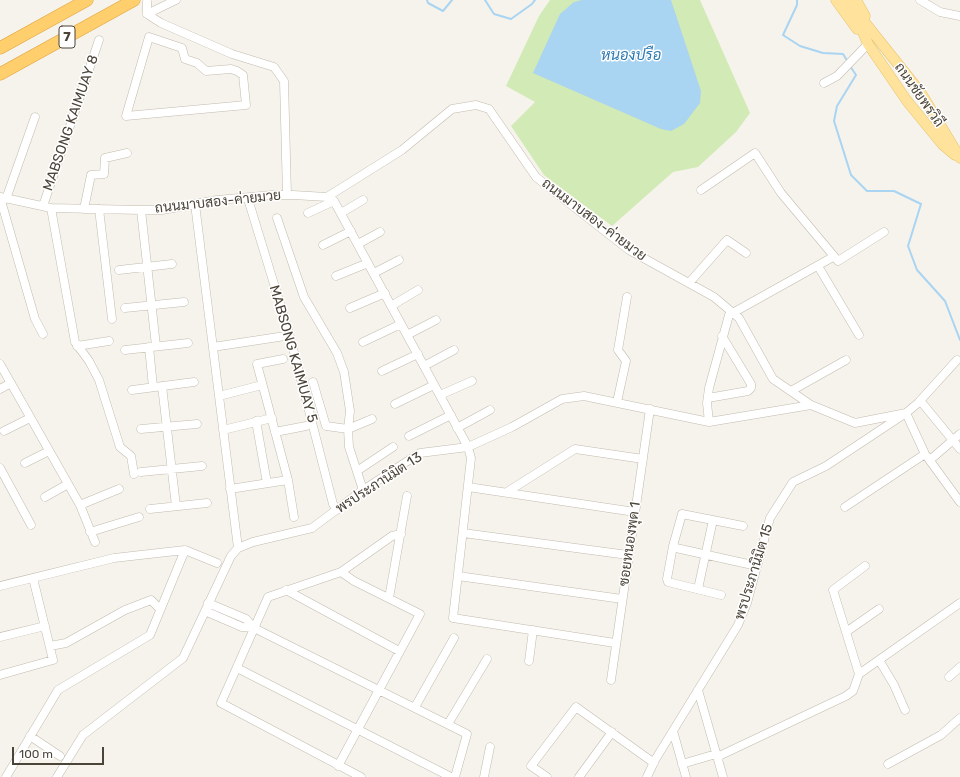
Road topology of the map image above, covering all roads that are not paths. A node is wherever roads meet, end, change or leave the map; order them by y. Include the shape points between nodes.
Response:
1 (87, 0) edge
2 (134, 0) edge
3 (176, 0) edge
4 (836, 0) edge
5 (920, 0) edge
6 (147, 2) dead end
7 (852, 2) edge
8 (147, 14) junction
9 (960, 16) edge
10 (99, 40) dead end
11 (868, 44) junction
12 (0, 48) edge
13 (232, 54) junction
14 (231, 69) junction
15 (0, 74) edge
16 (824, 83) dead end
17 (920, 94) junction
18 (907, 101) junction
19 (35, 117) dead end
20 (127, 153) dead end
21 (959, 156) edge
22 (701, 190) dead end
23 (287, 195) junction
24 (2, 198) edge
25 (248, 199) junction
26 (363, 200) dead end
27 (195, 204) junction
28 (47, 207) junction
29 (84, 209) junction
30 (99, 209) junction
31 (142, 210) junction
32 (308, 213) dead end
33 (341, 213) junction
34 (277, 218) dead end
35 (351, 232) junction
36 (380, 232) dead end
37 (884, 232) dead end
38 (358, 244) junction
39 (323, 245) dead end
40 (746, 253) dead end
41 (834, 257) junction
42 (399, 260) dead end
43 (368, 262) junction
44 (172, 264) dead end
45 (818, 266) junction
46 (148, 267) junction
47 (119, 270) dead end
48 (374, 273) junction
49 (336, 276) dead end
50 (688, 283) junction
51 (418, 290) dead end
52 (385, 293) junction
53 (627, 297) dead end
54 (184, 302) dead end
55 (152, 306) junction
56 (391, 306) junction
57 (124, 308) dead end
58 (350, 308) dead end
59 (732, 312) junction
60 (112, 319) dead end
61 (436, 320) dead end
62 (401, 324) junction
63 (43, 334) dead end
64 (407, 334) junction
65 (859, 334) dead end
66 (285, 336) dead end
67 (722, 336) junction
68 (109, 341) dead end
69 (363, 342) dead end
70 (188, 343) dead end
71 (77, 346) junction
72 (153, 346) junction
73 (213, 347) junction
74 (125, 350) dead end
75 (454, 350) dead end
76 (418, 354) junction
77 (283, 359) dead end
78 (846, 360) dead end
79 (957, 360) dead end
80 (0, 364) edge
81 (424, 366) junction
82 (382, 371) dead end
83 (472, 381) dead end
84 (194, 382) dead end
85 (313, 382) dead end
86 (11, 383) junction
87 (262, 385) junction
88 (434, 385) junction
89 (162, 386) junction
90 (153, 387) junction
91 (0, 389) edge
92 (132, 390) dead end
93 (791, 391) junction
94 (219, 396) junction
95 (440, 396) junction
96 (708, 398) junction
97 (617, 402) junction
98 (395, 404) dead end
99 (923, 404) dead end
100 (811, 405) junction
101 (650, 409) junction
102 (490, 410) dead end
103 (906, 413) junction
104 (451, 415) junction
105 (30, 418) junction
106 (272, 418) junction
107 (372, 419) dead end
108 (256, 421) junction
109 (709, 422) junction
110 (197, 424) dead end
111 (306, 426) dead end
112 (167, 427) junction
113 (457, 428) junction
114 (141, 429) dead end
115 (348, 429) junction
116 (223, 430) junction
117 (4, 431) dead end
118 (276, 432) junction
119 (960, 434) edge
120 (409, 436) dead end
121 (953, 440) junction
122 (393, 447) dead end
123 (468, 447) junction
124 (960, 449) edge
125 (49, 451) junction
126 (927, 457) junction
127 (643, 459) junction
128 (25, 463) dead end
129 (202, 466) dead end
130 (0, 468) edge
131 (171, 468) junction
132 (357, 471) junction
133 (288, 480) junction
134 (267, 483) junction
135 (68, 484) junction
136 (468, 487) junction
137 (119, 489) dead end
138 (230, 489) junction
139 (362, 490) junction
140 (506, 492) junction
141 (407, 496) dead end
142 (44, 498) dead end
143 (960, 502) edge
144 (207, 503) dead end
145 (80, 505) junction
146 (176, 506) junction
147 (845, 507) dead end
148 (150, 509) dead end
149 (337, 510) junction
150 (635, 512) junction
151 (140, 517) dead end
152 (294, 517) dead end
153 (713, 520) junction
154 (31, 525) dead end
155 (743, 526) dead end
156 (90, 532) junction
157 (463, 533) junction
158 (401, 534) junction
159 (95, 542) dead end
160 (673, 546) junction
161 (238, 548) junction
162 (185, 550) junction
163 (628, 555) junction
164 (705, 555) junction
165 (217, 563) dead end
166 (757, 566) junction
167 (865, 566) dead end
168 (341, 572) junction
169 (458, 576) junction
170 (33, 578) junction
171 (0, 586) edge
172 (286, 590) junction
173 (698, 590) junction
174 (721, 595) dead end
175 (389, 598) junction
176 (622, 599) junction
177 (960, 603) edge
178 (207, 607) junction
179 (160, 609) junction
180 (879, 609) dead end
181 (45, 626) junction
182 (254, 628) junction
183 (533, 630) junction
184 (846, 632) junction
185 (0, 637) edge
186 (454, 638) dead end
187 (615, 643) junction
188 (50, 646) junction
189 (399, 652) junction
190 (487, 659) dead end
191 (879, 660) junction
192 (529, 661) dead end
193 (960, 667) edge
194 (237, 668) junction
195 (859, 674) junction
196 (0, 675) edge
197 (949, 677) dead end
198 (610, 680) dead end
199 (379, 689) junction
200 (698, 690) junction
201 (415, 707) junction
202 (905, 710) dead end
203 (960, 718) edge
204 (448, 724) junction
205 (358, 729) junction
206 (673, 731) junction
207 (612, 732) junction
208 (30, 736) junction
209 (490, 747) dead end
210 (717, 755) junction
211 (60, 756) dead end
212 (654, 763) junction
213 (682, 764) junction
214 (888, 764) dead end
215 (338, 766) junction
216 (6, 777) edge
217 (57, 777) edge
218 (361, 777) edge
219 (451, 777) edge
220 (455, 777) edge
221 (484, 777) edge
222 (547, 777) edge
223 (579, 777) edge
224 (647, 777) edge
225 (686, 777) edge
226 (723, 777) edge

1 - 12 highway, 7
2 - 15 highway, 7
3 - 8 street
4 - 11 main road, ถนนชัยพรวิถี
5 - 9 street via 940,12
6 - 8 street
7 - 11 main road, ถนนชัยพรวิถี
7 - 17 main road, ถนนชัยพรวิถี
8 - 13 street via 161,23
10 - 28 street, MABSONG KAIMUAY 8
11 - 16 street via 840,74
11 - 18 main road, ถนนชัยพรวิถี
13 - 14 street
13 - 23 street via 274,67 284,81
14 - 14 street via 206,71 197,63 185,59 182,48 149,37 126,116 246,106 243,75
17 - 18 main road
17 - 21 main road, ถนนชัยพรวิถี
18 - 21 main road, ถนนชัยพรวิถี via 943,145
19 - 24 street
20 - 29 street via 105,158 104,174 91,175
22 - 41 street via 755,153 781,193
23 - 25 street, ถนนมาบสอง-ค่ายมวย
23 - 50 street, ถนนมาบสอง-ค่ายมวย via 328,197 402,150 452,109 476,105 489,108 536,177 629,250
24 - 28 street, ถนนมาบสอง-ค่ายมวย
24 - 63 street via 35,319
25 - 27 street, ถนนมาบสอง-ค่ายมวย
25 - 149 street, MABSONG KAIMUAY 5 via 289,333 333,504
26 - 33 street
27 - 31 street, ถนนมาบสอง-ค่ายมวย via 162,210
27 - 73 street
28 - 29 street, ถนนมาบสอง-ค่ายมวย
28 - 71 street
29 - 30 street, ถนนมาบสอง-ค่ายมวย
30 - 31 street, ถนนมาบสอง-ค่ายมวย
30 - 60 street
31 - 46 street
32 - 33 street via 334,201
33 - 35 street
34 - 115 street via 304,297 337,353 344,372 350,411
35 - 38 street
35 - 39 street
36 - 38 street
37 - 41 street via 838,261
38 - 43 street
40 - 50 street via 727,240
41 - 45 street
42 - 48 street
43 - 48 street
43 - 49 street
44 - 46 street
45 - 59 street
45 - 65 street
46 - 47 street
46 - 55 street
48 - 52 street
50 - 59 street, ถนนมาบสอง-ค่ายมวย via 714,297
51 - 56 street
52 - 56 street
52 - 58 street
53 - 97 street via 618,350 626,361
54 - 55 street
55 - 57 street
55 - 72 street
56 - 62 street
59 - 67 street via 727,318
59 - 93 street, ถนนมาบสอง-ค่ายมวย via 739,318 773,379
61 - 64 street
62 - 64 street
62 - 69 street
64 - 76 street
66 - 73 street
67 - 96 street
67 - 96 street via 751,388 748,391
68 - 71 street
70 - 72 street
71 - 131 street via 90,361 99,380 120,447 131,456 138,473
72 - 74 street
72 - 90 street
73 - 94 street
75 - 81 street
76 - 81 street
76 - 82 street
77 - 87 street via 257,364
78 - 93 street
79 - 103 street, พรประภานิมิต 15
80 - 86 street
81 - 88 street
83 - 95 street
84 - 89 street
85 - 115 street via 326,426
86 - 91 street
86 - 105 street
87 - 94 street
87 - 106 street
88 - 95 street
88 - 98 street
89 - 90 street
89 - 112 street
90 - 92 street
93 - 100 street, ถนนมาบสอง-ค่ายมวย
94 - 116 street
95 - 104 street
96 - 109 street
97 - 101 street, พรประภานิมิต 13
97 - 123 street, พรประภานิมิต 13 via 584,396 562,398 512,427
99 - 121 street
100 - 103 street, ถนนมาบสอง-ค่ายมวย via 855,423
100 - 109 street, พรประภานิมิต 13
101 - 109 street, พรประภานิมิต 13
101 - 127 street, ซอยหนองพุด 1
102 - 113 street
103 - 126 street
103 - 166 street, พรประภานิมิต 15 via 826,466 792,482 770,518
104 - 113 street
104 - 120 street
105 - 117 street
105 - 125 street
106 - 108 street
106 - 118 street
107 - 115 street
108 - 116 street
108 - 134 street
110 - 112 street
111 - 118 street
112 - 114 street
112 - 131 street
113 - 123 street
115 - 132 street via 350,448
116 - 138 street
118 - 133 street
119 - 121 street
121 - 124 street
121 - 126 street
122 - 132 street
123 - 136 street via 471,458
123 - 139 street, พรประภานิมิต 13 via 420,453
125 - 128 street
125 - 135 street
126 - 143 street
126 - 147 street
127 - 140 street via 576,449
127 - 150 street, ซอยหนองพุด 1
129 - 131 street
130 - 154 street
131 - 146 street
132 - 139 street
133 - 134 street
133 - 152 street
134 - 138 street
135 - 142 street
135 - 145 street
136 - 140 street
136 - 157 street
137 - 145 street
138 - 161 street
139 - 149 street, พรประภานิมิต 13
140 - 150 street
141 - 158 street
144 - 146 street
145 - 156 street
146 - 148 street
149 - 161 street, พรประภานิมิต 13 via 312,528 252,542
150 - 163 street, ซอยหนองพุด 1
151 - 156 street
153 - 155 street
153 - 160 street via 680,515
153 - 164 street
156 - 159 street
157 - 163 street
157 - 169 street
158 - 168 street via 392,536
158 - 175 street
160 - 164 street
160 - 173 street via 667,580
161 - 178 street via 231,556
162 - 165 street
162 - 170 street via 114,558
162 - 179 street
163 - 176 street, ซอยหนองพุด 1
164 - 166 street
164 - 173 street
166 - 200 street, พรประภานิมิต 15 via 738,625
167 - 184 street via 834,590
168 - 172 street
168 - 175 street
169 - 176 street
169 - 183 street via 453,618
170 - 171 street
170 - 181 street
172 - 182 street via 268,597
172 - 189 street
173 - 174 street
175 - 189 street via 420,614
176 - 187 street, ซอยหนองพุด 1
177 - 191 street
178 - 182 street via 246,619
178 - 217 street via 182,658 83,735
179 - 188 street via 151,600 125,610 66,643
179 - 208 street via 150,635 58,690
180 - 184 street
181 - 185 street
181 - 188 street
182 - 194 street
182 - 199 street
183 - 187 street
183 - 192 street
184 - 195 street
186 - 201 street
187 - 198 street, ซอยหนองพุด 1
188 - 196 street via 53,660
189 - 199 street
190 - 204 street
191 - 195 street
191 - 202 street via 888,672
193 - 197 street
194 - 205 street
194 - 215 street via 222,703
195 - 210 street via 853,691 846,696
199 - 201 street
199 - 205 street
200 - 206 street, พรประภานิมิต 15
200 - 210 street
201 - 204 street
203 - 214 street via 940,735
204 - 220 street via 467,734
205 - 215 street
205 - 219 street
206 - 212 street, พรประภานิมิต 15
206 - 213 street
207 - 212 street
207 - 222 street via 576,707 531,766
207 - 223 street
208 - 211 street
208 - 216 street
209 - 221 street
210 - 213 street
210 - 226 street
212 - 224 street, พรประภานิมิต 15
213 - 225 street
215 - 218 street

